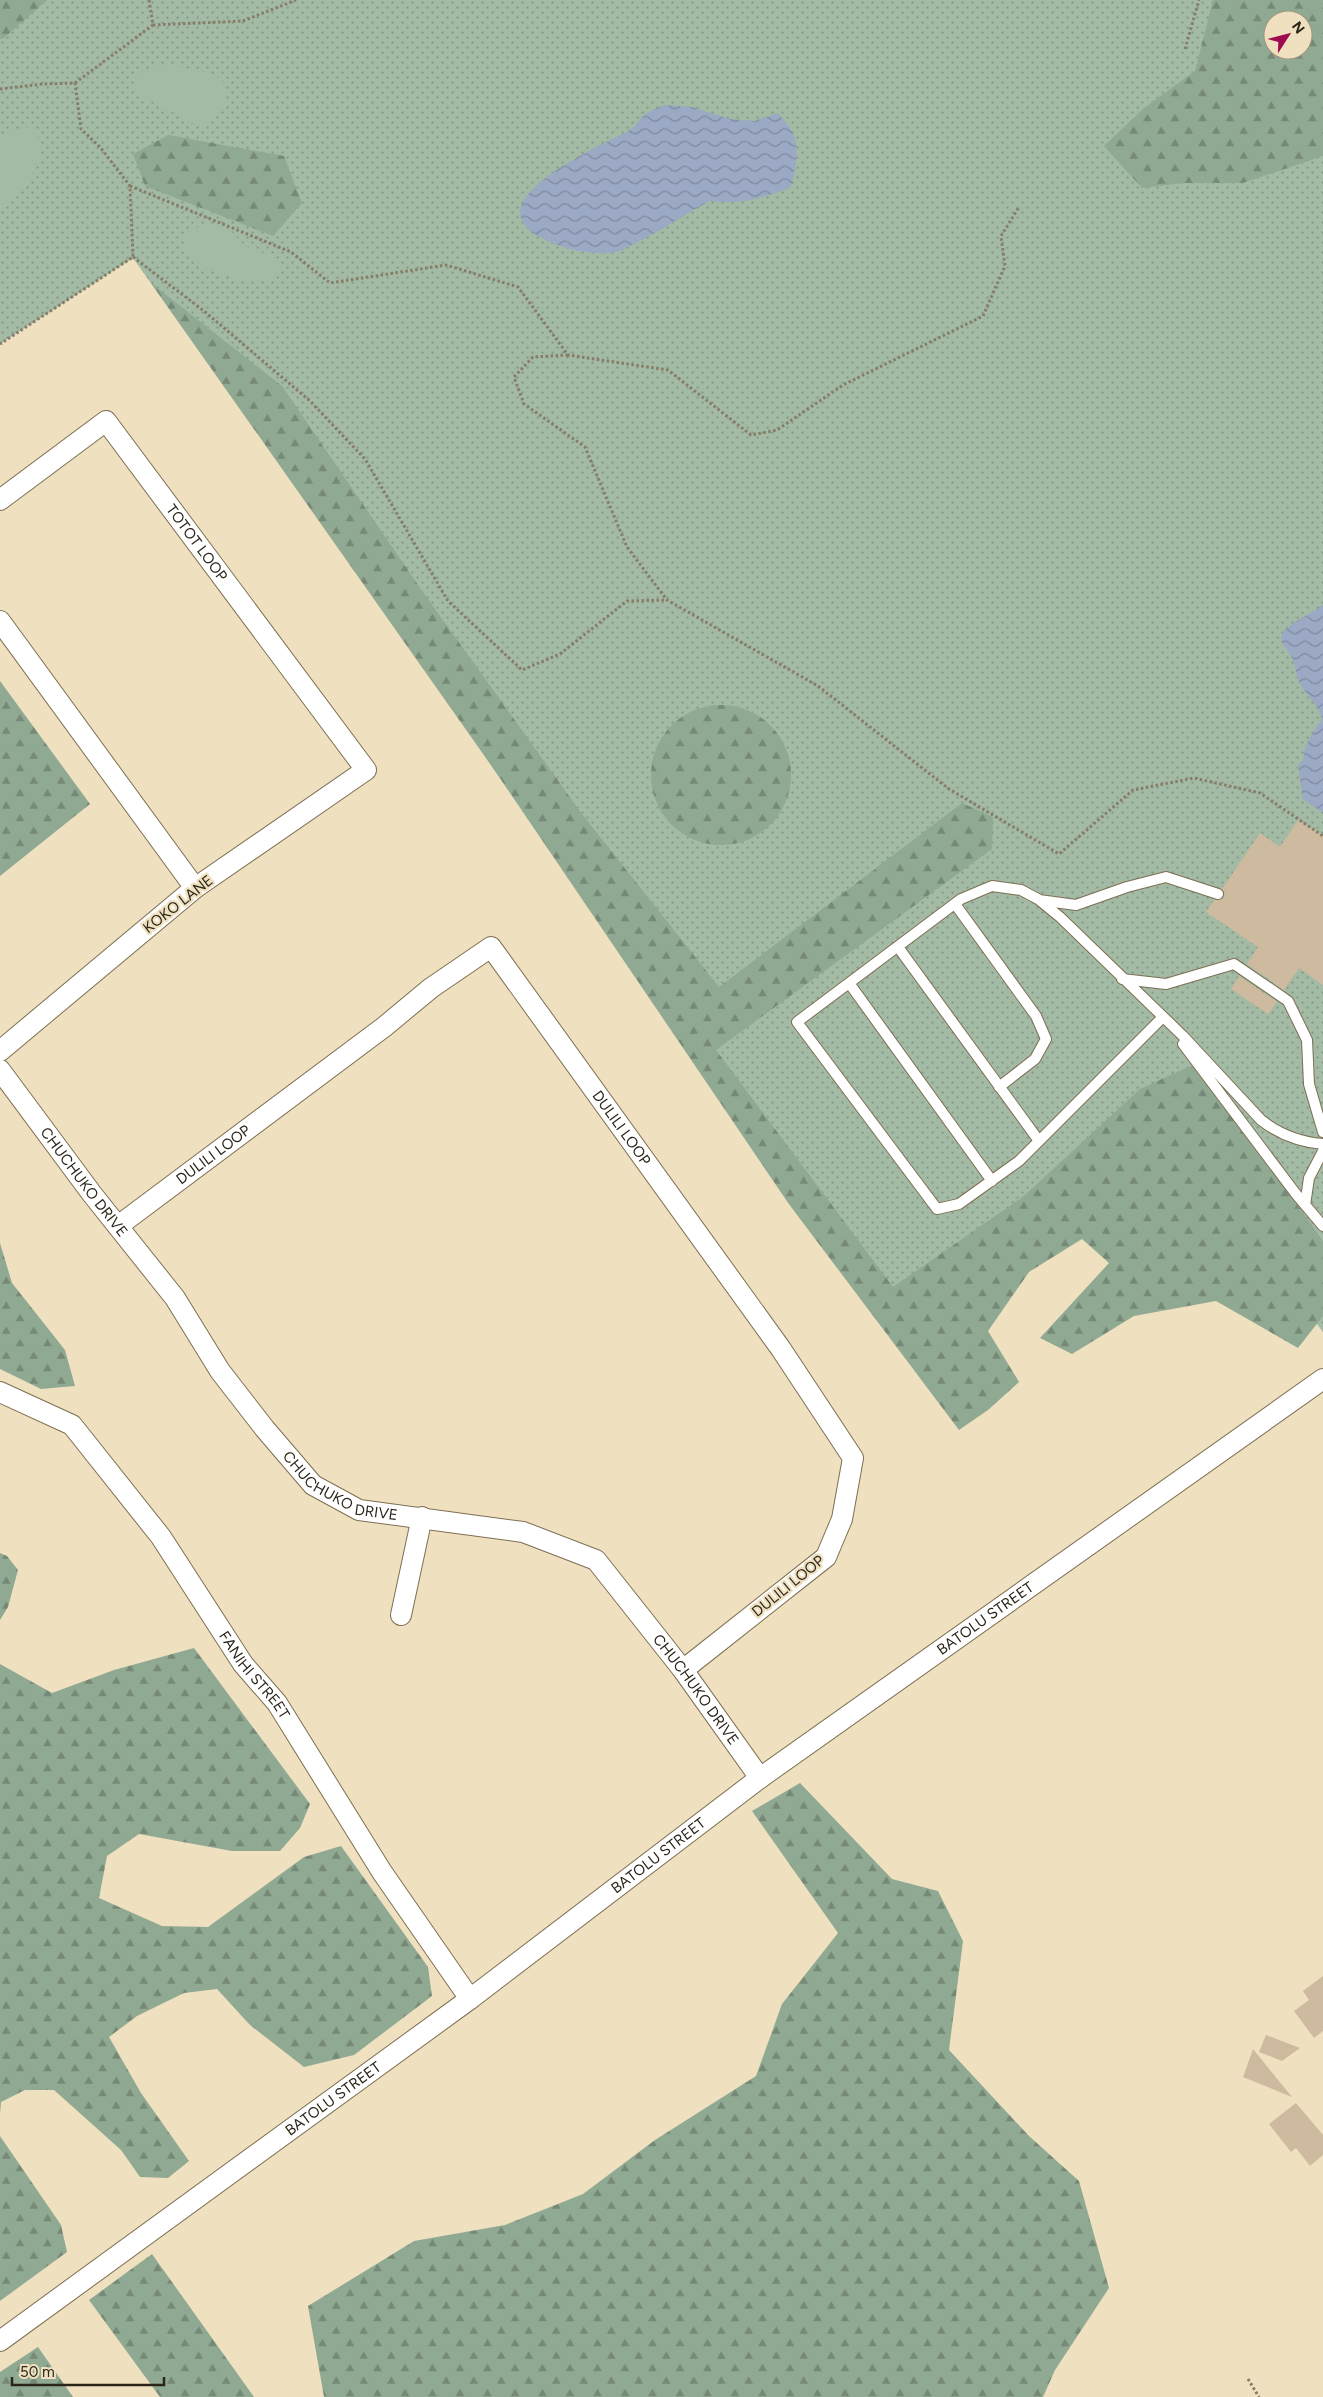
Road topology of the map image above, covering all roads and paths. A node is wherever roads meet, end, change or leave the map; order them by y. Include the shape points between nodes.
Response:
1 (149, 0) edge
2 (296, 0) edge
3 (1199, 0) edge
4 (153, 25) junction
5 (1185, 49) dead end
6 (76, 83) junction
7 (0, 89) edge
8 (130, 186) junction
9 (1020, 207) dead end
10 (133, 258) junction
11 (0, 344) edge
12 (568, 355) junction
13 (0, 500) edge
14 (667, 600) junction
15 (0, 621) edge
16 (366, 770) joint
17 (1323, 836) edge
18 (196, 888) junction
19 (1218, 894) dead end
20 (1038, 899) junction
21 (955, 904) junction
22 (898, 947) junction
23 (1122, 979) junction
24 (849, 983) junction
25 (1154, 1008) junction
26 (1162, 1018) junction
27 (0, 1051) edge
28 (0, 1070) edge
29 (1000, 1087) junction
30 (1323, 1132) edge
31 (1039, 1141) junction
32 (1323, 1144) edge
33 (1323, 1151) edge
34 (992, 1181) junction
35 (1305, 1205) junction
36 (118, 1226) junction
37 (1323, 1226) edge
38 (1323, 1379) edge
39 (0, 1392) edge
40 (422, 1517) junction
41 (401, 1615) dead end
42 (683, 1670) junction
43 (760, 1778) junction
44 (470, 1999) junction
45 (0, 2341) edge
46 (1248, 2379) dead end
47 (1259, 2397) edge

1 - 4 path
2 - 4 path via 242,21
3 - 5 path
4 - 6 path
6 - 7 path
6 - 8 path via 81,129 100,147
8 - 10 path
8 - 12 path via 291,252 330,283 446,264 518,287
9 - 12 path via 1001,236 1005,266 983,316 843,385 777,430 751,434 668,370
10 - 11 path
10 - 14 path via 204,311 310,401 365,459 448,601 522,670 560,654 627,601
12 - 14 path via 533,357 514,377 524,404 585,448 628,547
13 - 16 street, TOTOT LOOP via 106,421
14 - 17 path via 818,686 949,789 1059,854 1133,790 1194,778 1260,793
15 - 18 street
16 - 18 street, KOKO LANE
18 - 27 street, KOKO LANE
19 - 20 lane via 1166,877 1076,905
20 - 21 lane via 1021,890 992,886
20 - 23 lane
21 - 22 lane
21 - 29 lane via 1036,1016 1046,1039 1036,1059
22 - 24 lane
22 - 29 lane
23 - 25 lane
23 - 30 lane via 1166,984 1234,964 1288,1001 1307,1040 1309,1084
24 - 34 lane
24 - 34 lane via 797,1022 937,1208 959,1204
25 - 26 lane
25 - 32 lane via 1273,1130 1288,1137
26 - 31 lane
26 - 35 lane
28 - 36 street, CHUCHUKO DRIVE
29 - 31 lane
31 - 34 lane
33 - 35 lane via 1309,1178
35 - 37 lane
36 - 40 street, CHUCHUKO DRIVE via 175,1298 220,1370 313,1485 359,1510
36 - 42 street, DULILI LOOP via 377,1033 431,988 491,947 781,1349 853,1458 842,1519 826,1557
38 - 43 street, BATOLU STREET
39 - 44 street, FANIHI STREET via 72,1425 161,1537 243,1664 277,1703 382,1872
40 - 41 street
40 - 42 street, CHUCHUKO DRIVE via 523,1532 596,1560
42 - 43 street, CHUCHUKO DRIVE
43 - 44 street, BATOLU STREET
44 - 45 street, BATOLU STREET
46 - 47 path

